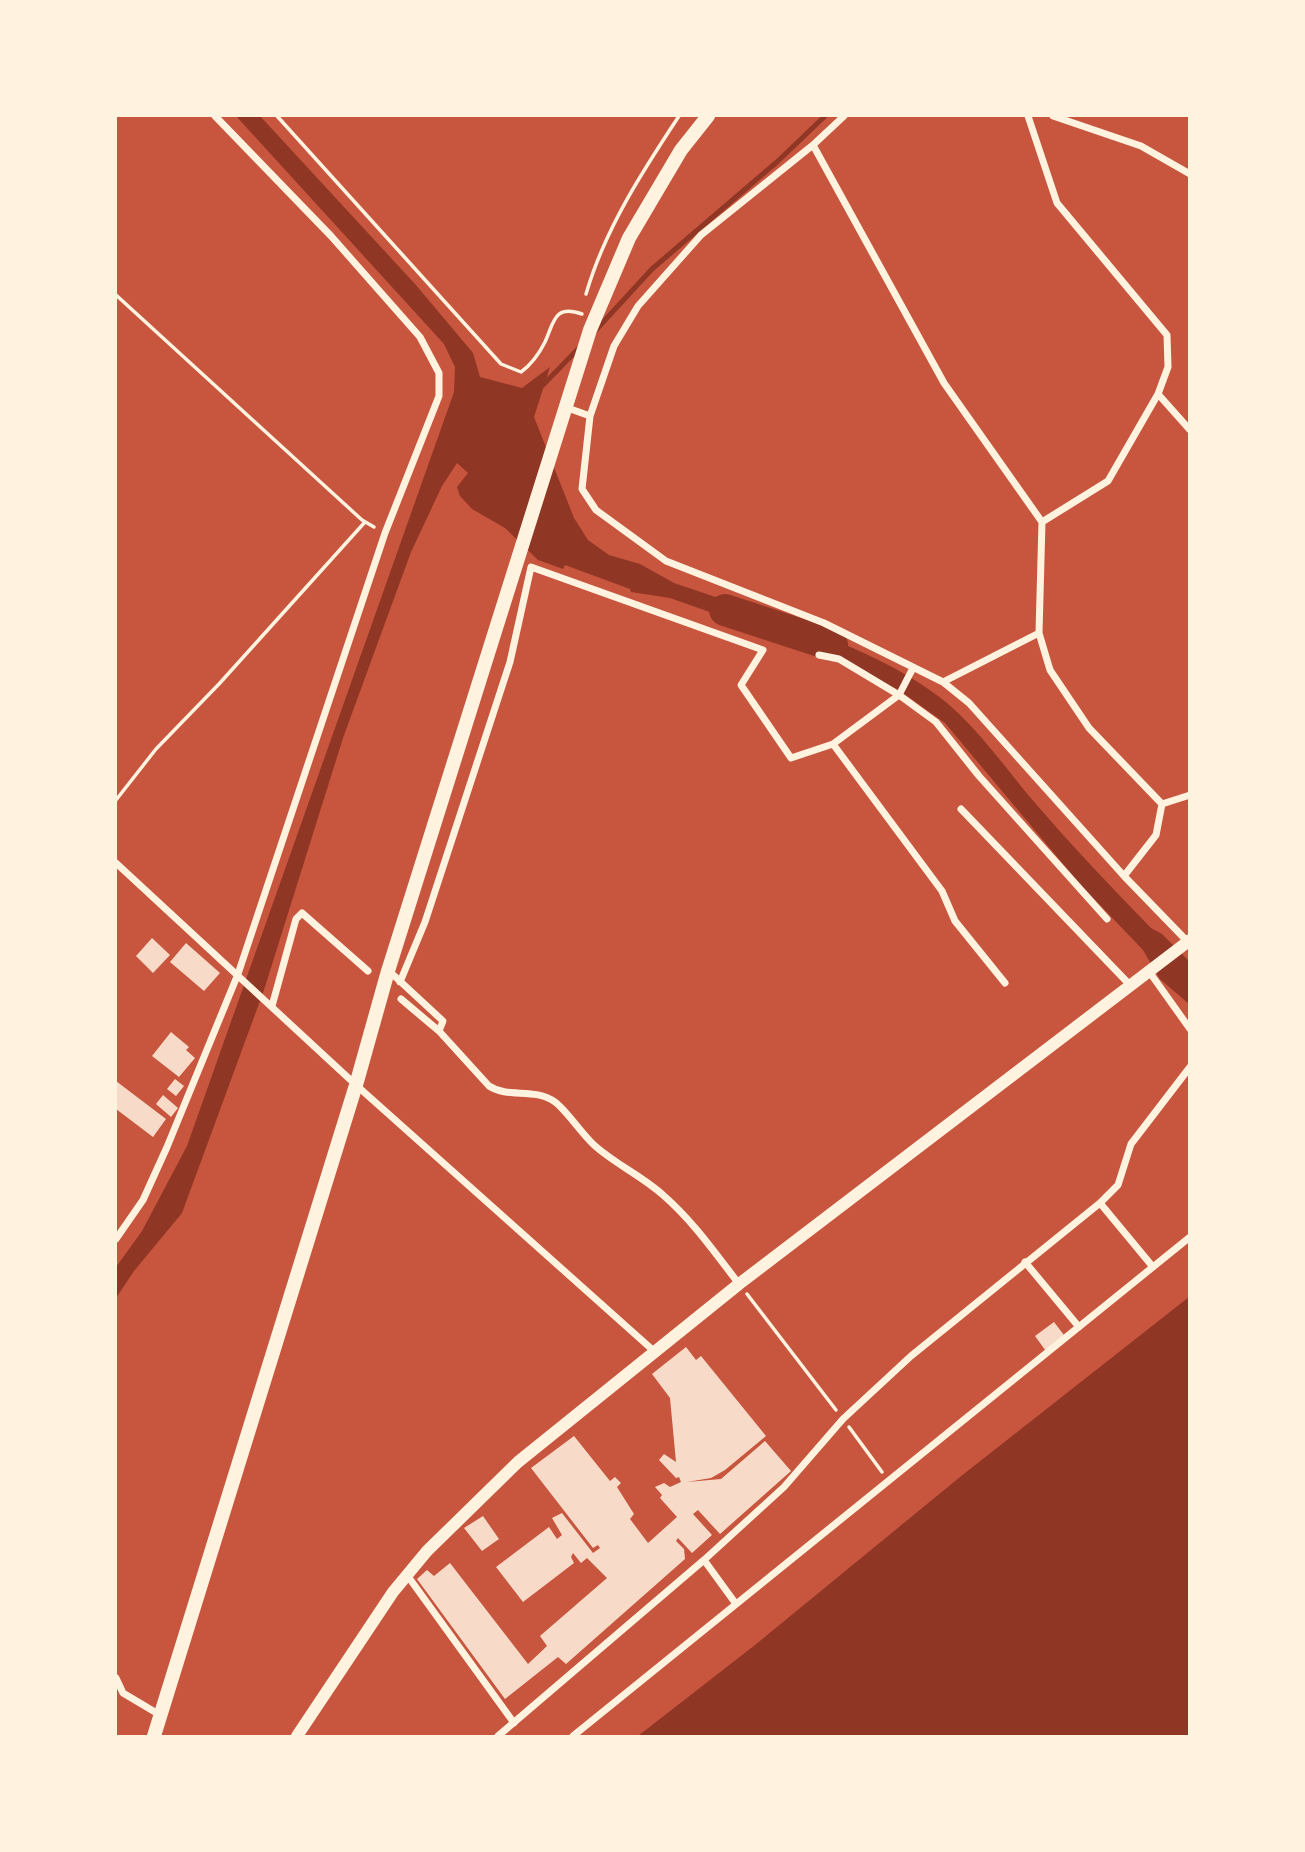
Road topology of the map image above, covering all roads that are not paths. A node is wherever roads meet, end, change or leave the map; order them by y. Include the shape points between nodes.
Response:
1 (215, 116) edge
2 (708, 116) edge
3 (844, 116) edge
4 (1028, 116) edge
5 (1052, 116) edge
6 (813, 145) junction
7 (1189, 174) edge
8 (1158, 394) junction
9 (565, 407) junction
10 (590, 416) junction
11 (1189, 430) edge
12 (1042, 522) junction
13 (1040, 633) junction
14 (819, 654) dead end
15 (912, 671) junction
16 (943, 682) junction
17 (901, 691) junction
18 (833, 744) junction
19 (1189, 795) edge
20 (1161, 804) junction
21 (961, 809) dead end
22 (116, 863) edge
23 (1124, 876) junction
24 (1107, 919) dead end
25 (1188, 941) edge
26 (1152, 967) junction
27 (369, 971) dead end
28 (388, 971) junction
29 (241, 977) junction
30 (400, 982) junction
31 (1005, 983) dead end
32 (1129, 984) junction
33 (401, 999) dead end
34 (270, 1004) junction
35 (1189, 1029) edge
36 (439, 1031) junction
37 (1189, 1068) edge
38 (356, 1085) junction
39 (1100, 1203) junction
40 (1189, 1237) edge
41 (116, 1239) edge
42 (1025, 1262) junction
43 (1153, 1267) junction
44 (739, 1284) junction
45 (1079, 1327) junction
46 (655, 1352) junction
47 (704, 1560) junction
48 (407, 1575) junction
49 (736, 1604) junction
50 (116, 1678) edge
51 (161, 1715) junction
52 (513, 1723) junction
53 (154, 1737) edge
54 (297, 1737) edge
55 (498, 1737) edge
56 (573, 1737) edge

1 - 29 street via 331,236 419,337 439,373 439,396 385,533
2 - 9 main road via 681,150 629,238
3 - 6 street
4 - 8 street via 1057,203 1167,335 1168,367
5 - 7 street via 1140,146
6 - 10 street via 701,235 638,306 614,346
6 - 12 street via 944,383
8 - 11 street
8 - 12 street via 1108,481
9 - 10 street
9 - 28 main road
10 - 15 street via 582,489 596,510 666,561 824,623
12 - 13 street
13 - 16 street
13 - 20 street via 1050,670 1089,727
14 - 17 street via 839,659
15 - 16 street
15 - 17 street
16 - 23 street via 970,703
17 - 18 street
17 - 24 street via 936,722
18 - 30 street via 791,758 741,685 763,650 531,567 510,662 425,922
18 - 31 street via 942,891 956,921
19 - 20 street
20 - 23 street via 1156,835
21 - 32 street
22 - 29 street
23 - 25 street
25 - 26 street
26 - 32 street
26 - 35 street
27 - 34 street via 302,913 296,919
28 - 30 street
28 - 38 main road
29 - 34 street
29 - 41 street via 143,1200
30 - 36 street via 443,1021
32 - 44 street
33 - 36 street
34 - 38 street
36 - 44 street via 499,1093 530,1092 555,1102 597,1148 663,1194 693,1224
37 - 39 street via 1131,1144 1118,1185
38 - 46 street
38 - 51 main road
39 - 42 street
39 - 43 street
40 - 43 street
42 - 45 street
42 - 47 street via 843,1419 784,1487
43 - 45 street
44 - 46 street
45 - 49 street
46 - 48 street via 518,1462
47 - 49 street
47 - 52 street
48 - 52 street
48 - 54 street
49 - 56 street
50 - 51 street via 123,1693
51 - 53 main road
52 - 55 street

